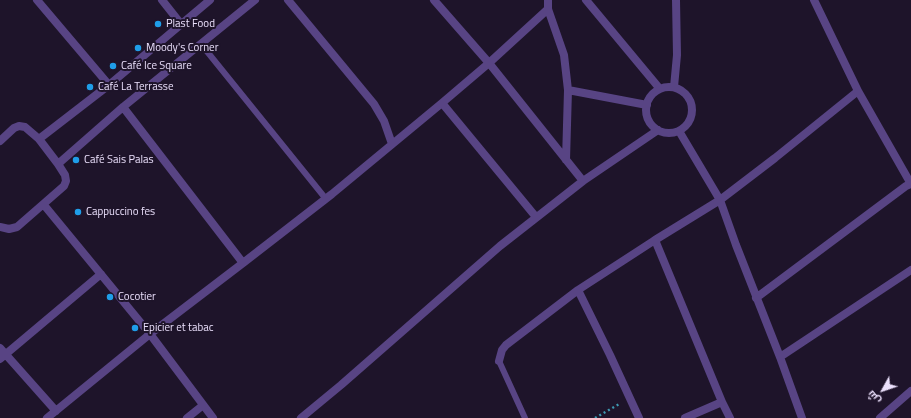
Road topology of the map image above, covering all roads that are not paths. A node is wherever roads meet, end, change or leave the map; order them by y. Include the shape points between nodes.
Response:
1 (37, 0) edge
2 (162, 0) edge
3 (210, 0) edge
4 (255, 0) edge
5 (288, 0) edge
6 (434, 0) edge
7 (586, 0) edge
8 (676, 0) edge
9 (814, 0) edge
10 (548, 4) edge
11 (181, 24) junction
12 (201, 44) junction
13 (489, 63) junction
14 (109, 84) junction
15 (674, 87) junction
16 (660, 89) junction
17 (568, 90) junction
18 (858, 91) junction
19 (442, 102) junction
20 (647, 105) junction
21 (123, 107) junction
22 (658, 130) junction
23 (679, 131) junction
24 (1, 137) edge
25 (39, 139) junction
26 (392, 144) junction
27 (566, 160) junction
28 (58, 164) junction
29 (583, 181) junction
30 (326, 199) junction
31 (720, 200) junction
32 (44, 204) junction
33 (536, 218) junction
34 (0, 227) edge
35 (655, 240) junction
36 (243, 263) junction
37 (911, 270) edge
38 (102, 274) junction
39 (578, 290) junction
40 (756, 298) junction
41 (150, 334) junction
42 (2, 354) edge
43 (780, 357) junction
44 (499, 361) joint
45 (911, 391) edge
46 (722, 402) junction
47 (202, 406) junction
48 (56, 411) junction
49 (47, 418) edge
50 (188, 418) edge
51 (212, 418) edge
52 (300, 418) edge
53 (525, 418) edge
54 (639, 418) edge
55 (685, 418) edge
56 (730, 418) edge
57 (802, 418) edge
58 (880, 418) edge

1 - 14 street
2 - 11 street
3 - 11 street
4 - 12 street
5 - 26 street via 374,104 384,121
6 - 13 street
7 - 16 street
8 - 15 street via 677,55
9 - 18 street
10 - 13 street
10 - 17 street via 564,55
11 - 14 street
12 - 21 street
12 - 30 lane
13 - 19 street
13 - 27 street
14 - 25 street
15 - 16 street
15 - 23 street via 686,94 692,107 689,121
16 - 20 street via 649,98
17 - 20 street
17 - 27 street
18 - 31 street
18 - 40 street via 911,184
19 - 26 street
19 - 33 street
20 - 22 street via 648,119
21 - 28 street
21 - 36 street
22 - 23 street via 672,133
22 - 29 street
23 - 31 street
24 - 25 street via 19,126 25,127
25 - 28 street
26 - 30 street
27 - 29 street
28 - 32 street via 66,175 64,186
29 - 33 street
30 - 36 street
31 - 35 street
31 - 40 street
32 - 34 street via 17,227
32 - 38 street
33 - 52 street via 488,256
35 - 39 street
35 - 46 street
36 - 41 street
37 - 43 street
38 - 41 street
38 - 42 street
39 - 44 street via 506,345
39 - 54 street
40 - 43 street
41 - 47 street
41 - 48 street
42 - 48 street
43 - 57 street
44 - 53 lane
45 - 58 street
46 - 55 street
46 - 56 street
47 - 50 street
47 - 51 street
48 - 49 street

